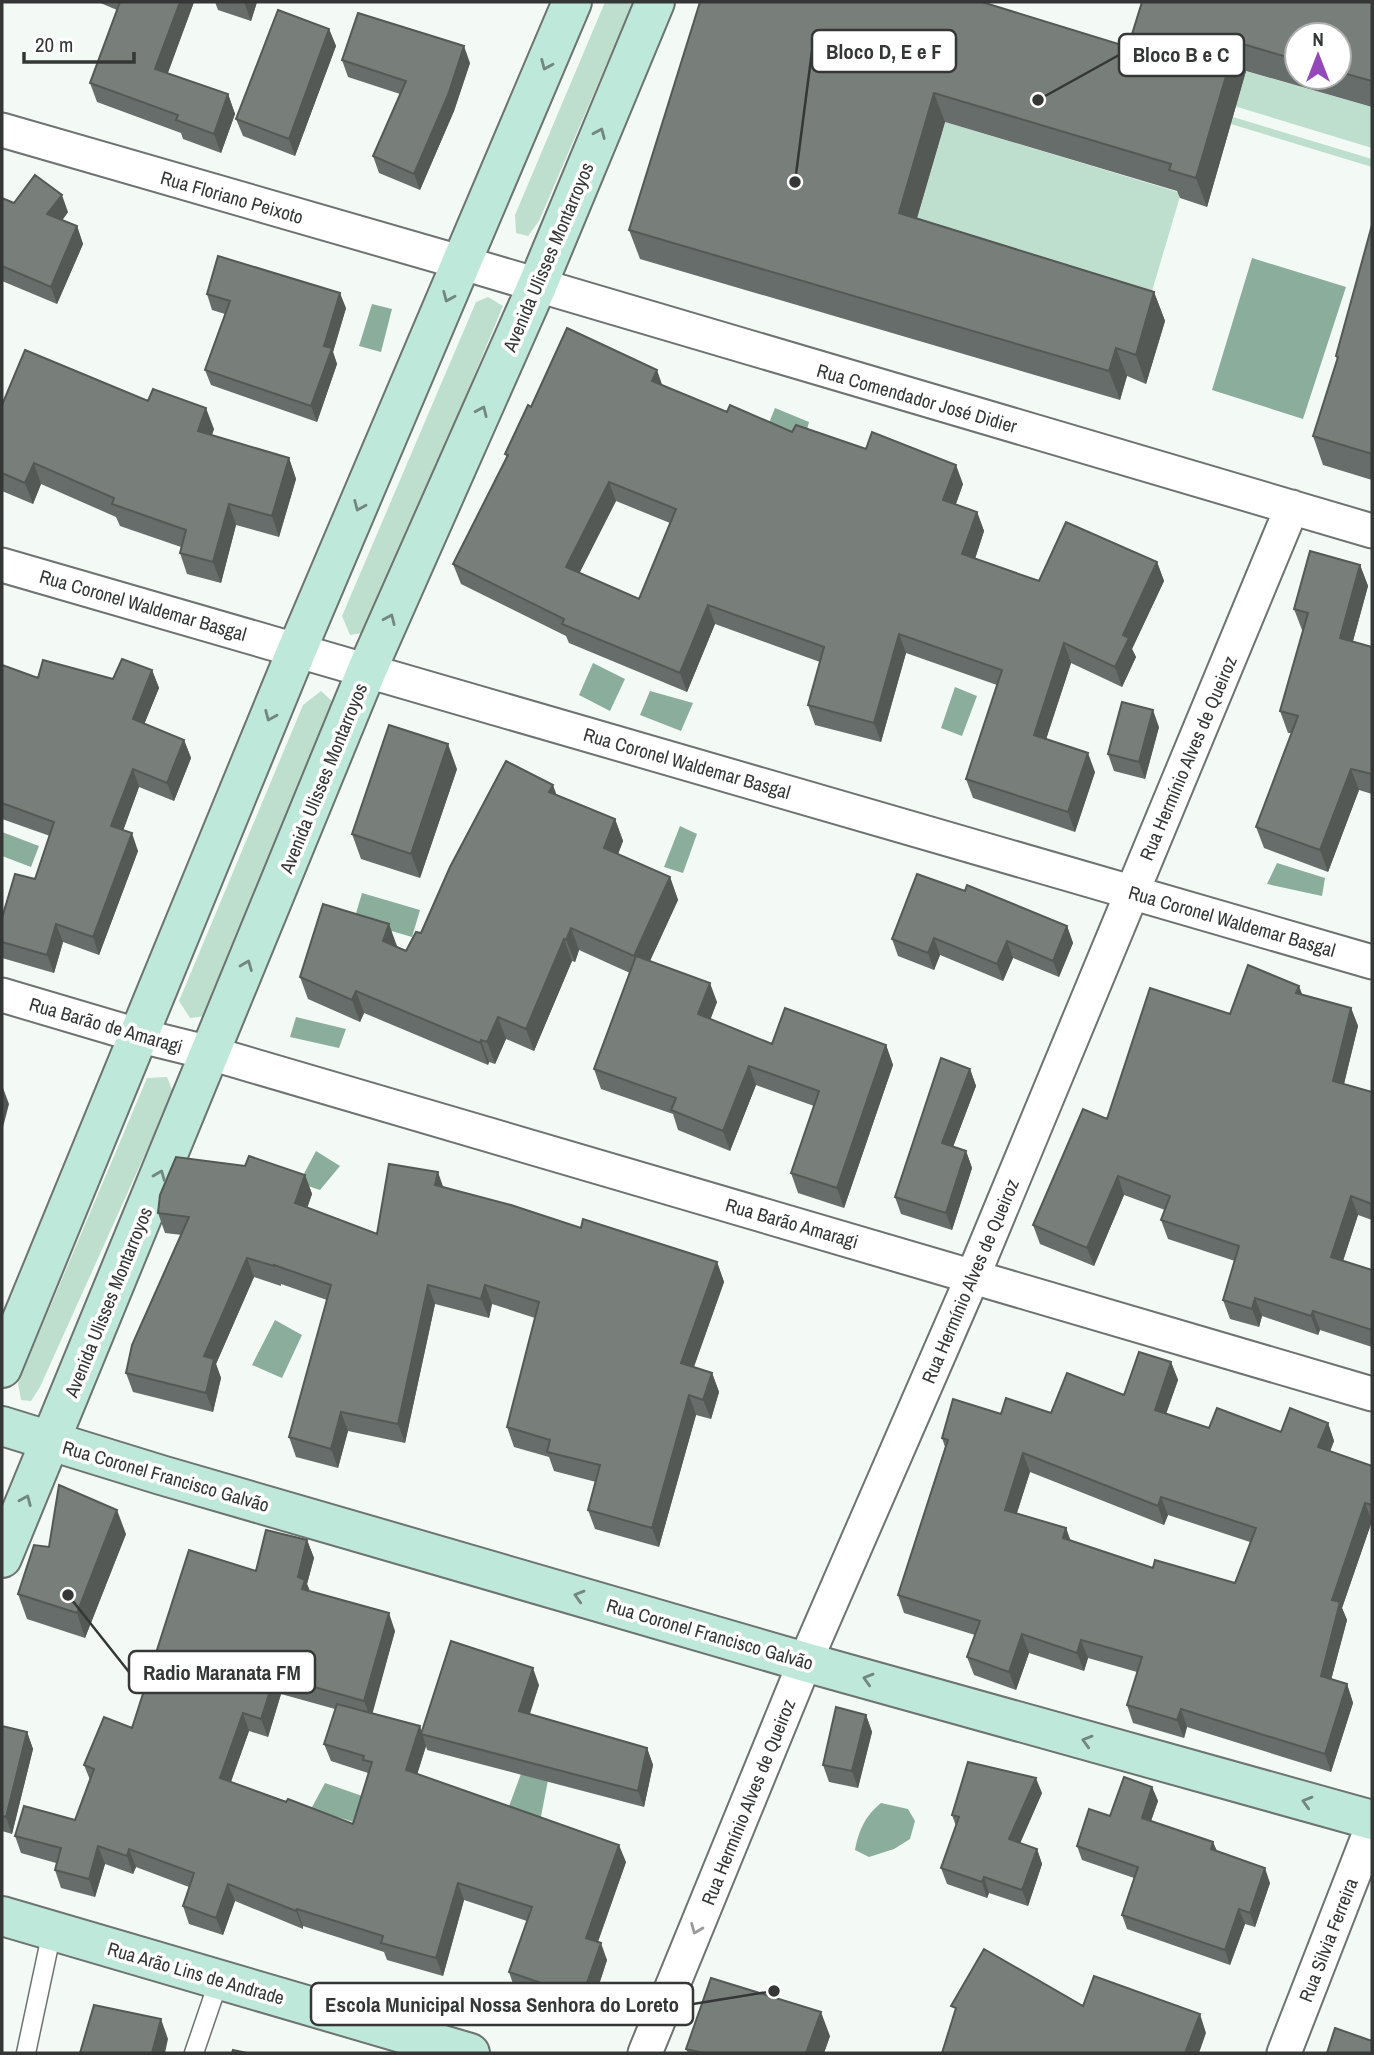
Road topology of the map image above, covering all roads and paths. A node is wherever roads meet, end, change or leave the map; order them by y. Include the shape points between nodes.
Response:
1 (572, 2) edge
2 (655, 2) edge
3 (2, 130) edge
4 (463, 263) junction
5 (537, 286) junction
6 (1292, 507) junction
7 (1372, 531) edge
8 (2, 565) edge
9 (297, 649) junction
10 (367, 670) junction
11 (1132, 892) junction
12 (1372, 962) edge
13 (2, 995) edge
14 (137, 1035) junction
15 (211, 1053) junction
16 (973, 1276) junction
17 (2, 1368) edge
18 (1372, 1394) edge
19 (2, 1426) edge
20 (50, 1442) junction
21 (2, 1558) edge
22 (805, 1662) junction
23 (1372, 1820) edge
24 (1372, 1827) edge
25 (2, 1916) edge
26 (52, 1931) junction
27 (219, 1980) junction
28 (26, 2053) edge
29 (194, 2053) edge
30 (470, 2053) edge
31 (645, 2053) edge
32 (1284, 2053) edge

1 -> 4 main road
5 -> 2 main road, Avenida Ulisses Montarroyos
3 - 4 street, Rua Floriano Peixoto
4 - 5 street, Rua Comendador José Didier
4 -> 9 main road
5 - 6 street, Rua Comendador José Didier
10 -> 5 main road, Avenida Ulisses Montarroyos
6 - 7 street, Rua Comendador José Didier
6 - 11 street, Rua Hermínio Alves de Queiroz
8 - 9 street, Rua Coronel Waldemar Basgal
9 - 10 street, Rua Coronel Waldemar Basgal
9 -> 14 main road
10 - 11 street, Rua Coronel Waldemar Basgal
15 -> 10 main road, Avenida Ulisses Montarroyos
11 - 12 street, Rua Coronel Waldemar Basgal
11 - 16 street, Rua Hermínio Alves de Queiroz
13 - 14 street, Rua Barão de Amaragi
14 - 15 street, Rua Barão de Amaragi
14 - 17 main road
15 - 16 street, Rua Barão Amaragi
20 -> 15 main road, Avenida Ulisses Montarroyos
16 - 18 street, Rua Barão Amaragi
16 - 22 street, Rua Hermínio Alves de Queiroz
19 - 20 main road, Rua Coronel Francisco Galvão
21 -> 20 main road, Avenida Ulisses Montarroyos
22 -> 20 main road, Rua Coronel Francisco Galvão
23 -> 22 main road, Rua Coronel Francisco Galvão
22 -> 31 street, Rua Hermínio Alves de Queiroz
24 - 32 street, Rua Silvia Ferreira
25 - 26 main road, Rua Arão Lins de Andrade
26 - 27 main road, Rua Arão Lins de Andrade
26 - 28 lane
27 - 29 lane
27 - 30 main road, Rua Arão Lins de Andrade

